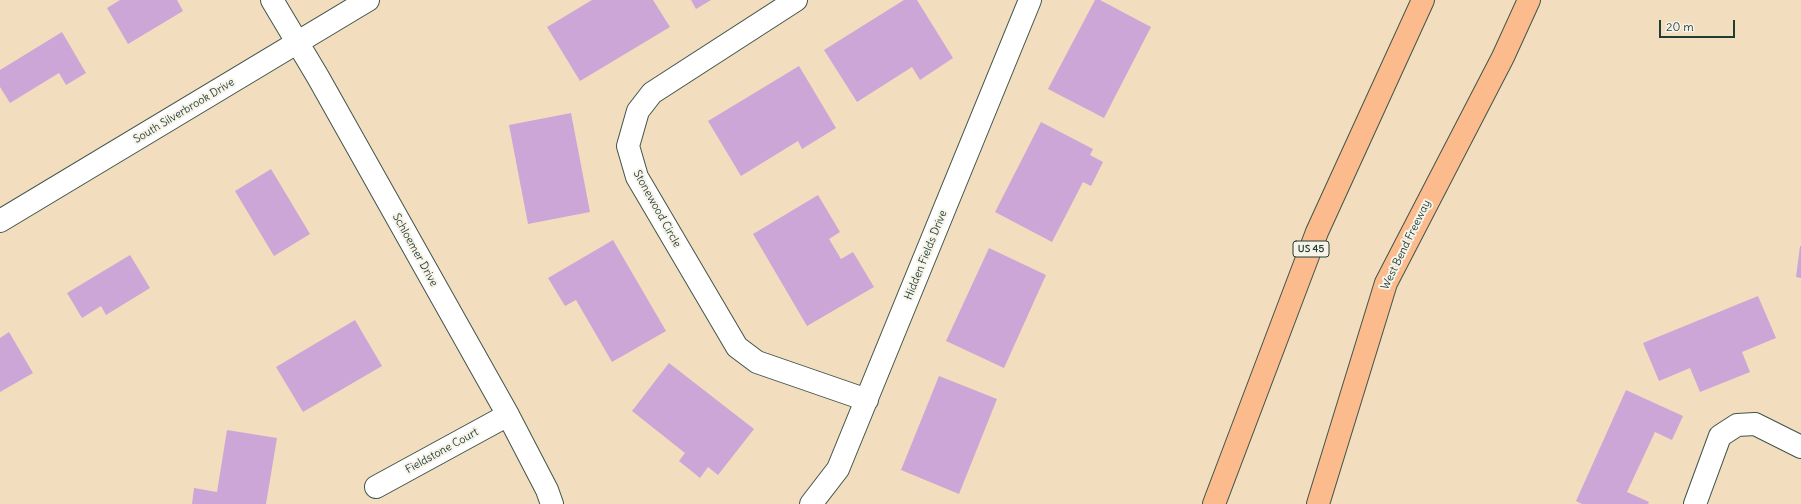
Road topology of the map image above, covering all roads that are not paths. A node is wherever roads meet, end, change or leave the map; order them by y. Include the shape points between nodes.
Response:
1 (272, 0) edge
2 (368, 0) edge
3 (796, 0) edge
4 (1030, 0) edge
5 (1423, 0) edge
6 (1529, 0) edge
7 (1542, 0) edge
8 (298, 43) junction
9 (1503, 57) junction
10 (0, 221) edge
11 (867, 400) junction
12 (508, 415) junction
13 (1801, 447) edge
14 (376, 487) dead end
15 (552, 504) edge
16 (811, 504) edge
17 (1214, 504) edge
18 (1318, 504) edge
19 (1695, 504) edge

1 - 8 street, Schloemer Drive
2 - 8 street, South Silverbrook Drive
3 - 11 street, Stonewood Circle via 652,93 638,111 628,146 637,177 737,347 758,362
4 - 11 street, Hidden Fields Drive
5 - 17 highway, US 45 via 1317,232
6 - 9 highway, West Bend Freeway
7 - 9 highway
8 - 10 street, South Silverbrook Drive
8 - 12 street, Schloemer Drive
9 - 18 highway, West Bend Freeway via 1386,283
11 - 16 street, Hidden Fields Drive via 838,469
12 - 14 street, Fieldstone Court
12 - 15 street, Schloemer Drive
13 - 19 street via 1755,424 1738,425 1720,436

